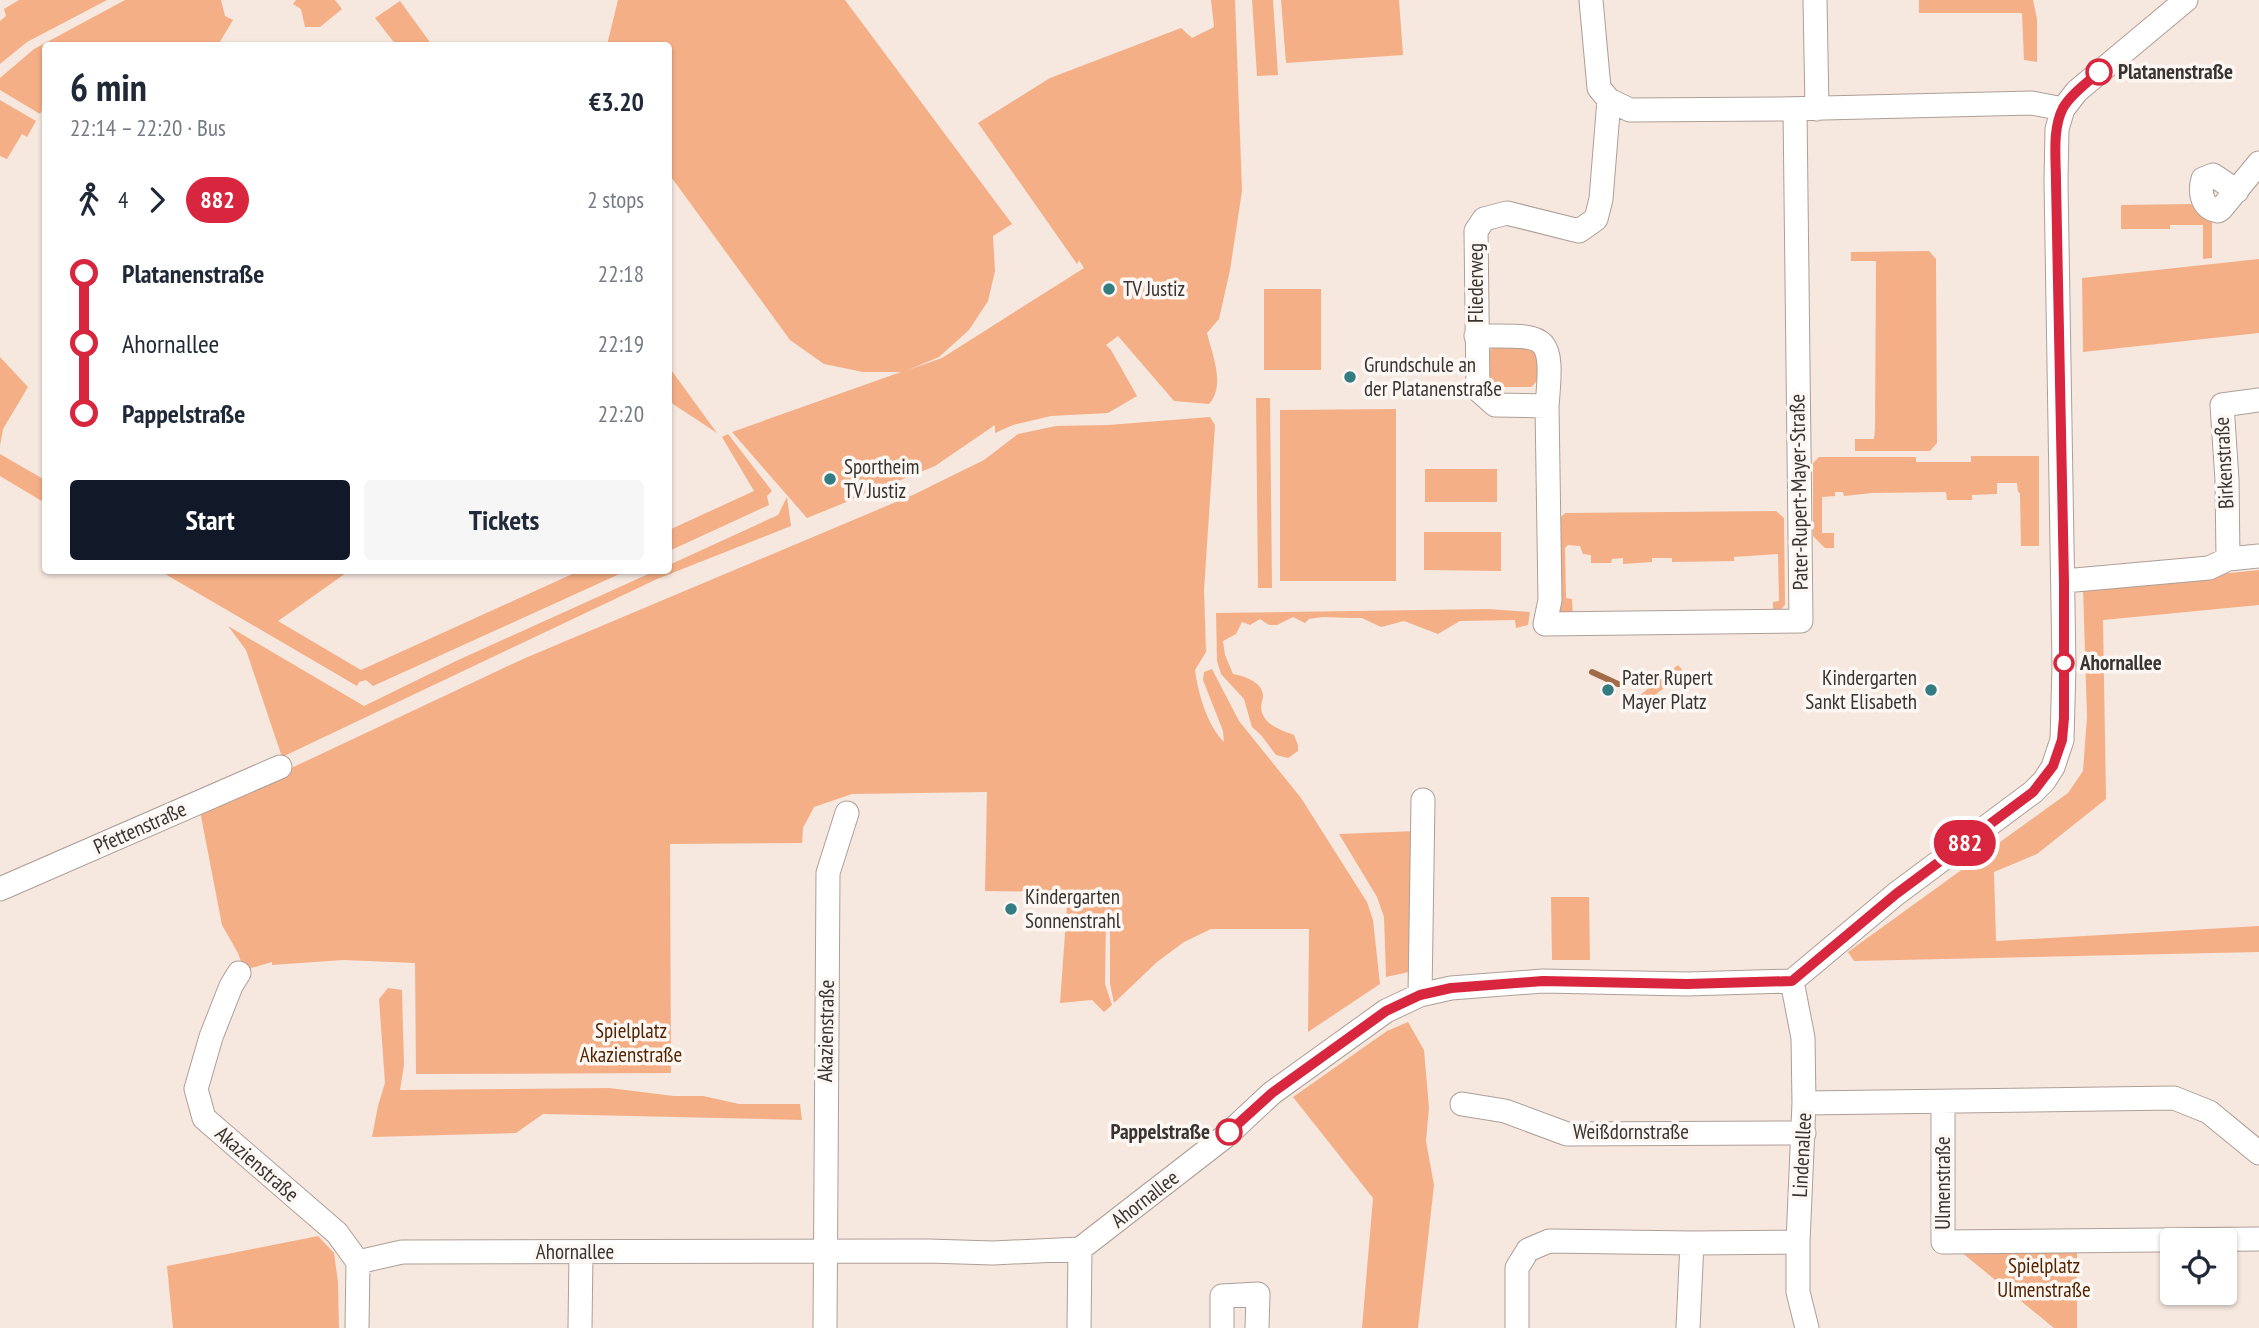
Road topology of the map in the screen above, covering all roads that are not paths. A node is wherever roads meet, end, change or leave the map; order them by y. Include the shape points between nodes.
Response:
1 (1591, 0) edge
2 (1815, 0) edge
3 (2186, 0) edge
4 (1609, 100) junction
5 (2063, 108) junction
6 (1806, 109) junction
7 (2259, 163) edge
8 (2237, 191) dead end
9 (1476, 336) junction
10 (2259, 400) edge
11 (1547, 406) junction
12 (2259, 556) edge
13 (2228, 559) junction
14 (2064, 582) junction
15 (1545, 624) joint
16 (280, 766) dead end
17 (1423, 800) dead end
18 (847, 813) dead end
19 (0, 889) edge
20 (239, 973) dead end
21 (1792, 981) junction
22 (1420, 995) junction
23 (1943, 1102) junction
24 (1804, 1103) junction
25 (1462, 1104) dead end
26 (1804, 1133) junction
27 (2259, 1153) edge
28 (2259, 1239) edge
29 (1798, 1242) junction
30 (1692, 1243) junction
31 (1080, 1249) junction
32 (581, 1253) junction
33 (827, 1253) junction
34 (358, 1262) junction
35 (357, 1328) edge
36 (580, 1328) edge
37 (825, 1328) edge
38 (1079, 1328) edge
39 (1222, 1328) edge
40 (1257, 1328) edge
41 (1517, 1328) edge
42 (1688, 1328) edge
43 (1807, 1328) edge

1 - 4 street via 1599,88
2 - 6 street
3 - 5 street
4 - 6 street via 1630,110
4 - 9 street, Fliederweg via 1596,219 1579,231 1507,214 1485,219 1476,232
5 - 6 street via 2032,103
5 - 14 street via 2057,129 2056,182
6 - 15 street, Pater-Rupert-Mayer-Straße via 1801,621
7 - 8 street
9 - 11 street, Fliederweg via 1477,384 1483,396 1494,404
9 - 11 street, Fliederweg via 1528,336 1545,344 1549,353
10 - 13 street, Birkenstraße via 2222,405
11 - 15 street, Fliederweg via 1550,600
12 - 13 street
13 - 14 street via 2209,568
14 - 21 street via 2062,740 2044,781
16 - 19 street, Pfettenstraße
17 - 22 street
18 - 33 street, Akazienstraße via 828,873
20 - 34 street, Akazienstraße via 211,1037 196,1089 204,1118 337,1233
21 - 22 street, Ahornallee via 1543,981
21 - 24 street, Lindenallee via 1803,1038
22 - 31 street, Ahornallee via 1386,1011 1272,1093 1227,1135
23 - 24 street
23 - 27 street via 2174,1098 2209,1112
23 - 28 street, Ulmenstraße via 1943,1242
24 - 26 street, Lindenallee
25 - 26 street, Weißdornstraße via 1505,1111 1567,1134
26 - 29 street, Lindenallee
29 - 30 street
29 - 43 street, Lindenallee via 1798,1292
30 - 41 street via 1549,1241 1528,1250 1517,1268
30 - 42 street
31 - 33 street, Ahornallee
31 - 38 street
32 - 33 street, Ahornallee
32 - 34 street, Ahornallee via 402,1252
32 - 36 street
33 - 37 street, Akazienstraße
34 - 35 street
39 - 40 street via 1222,1296 1258,1294

